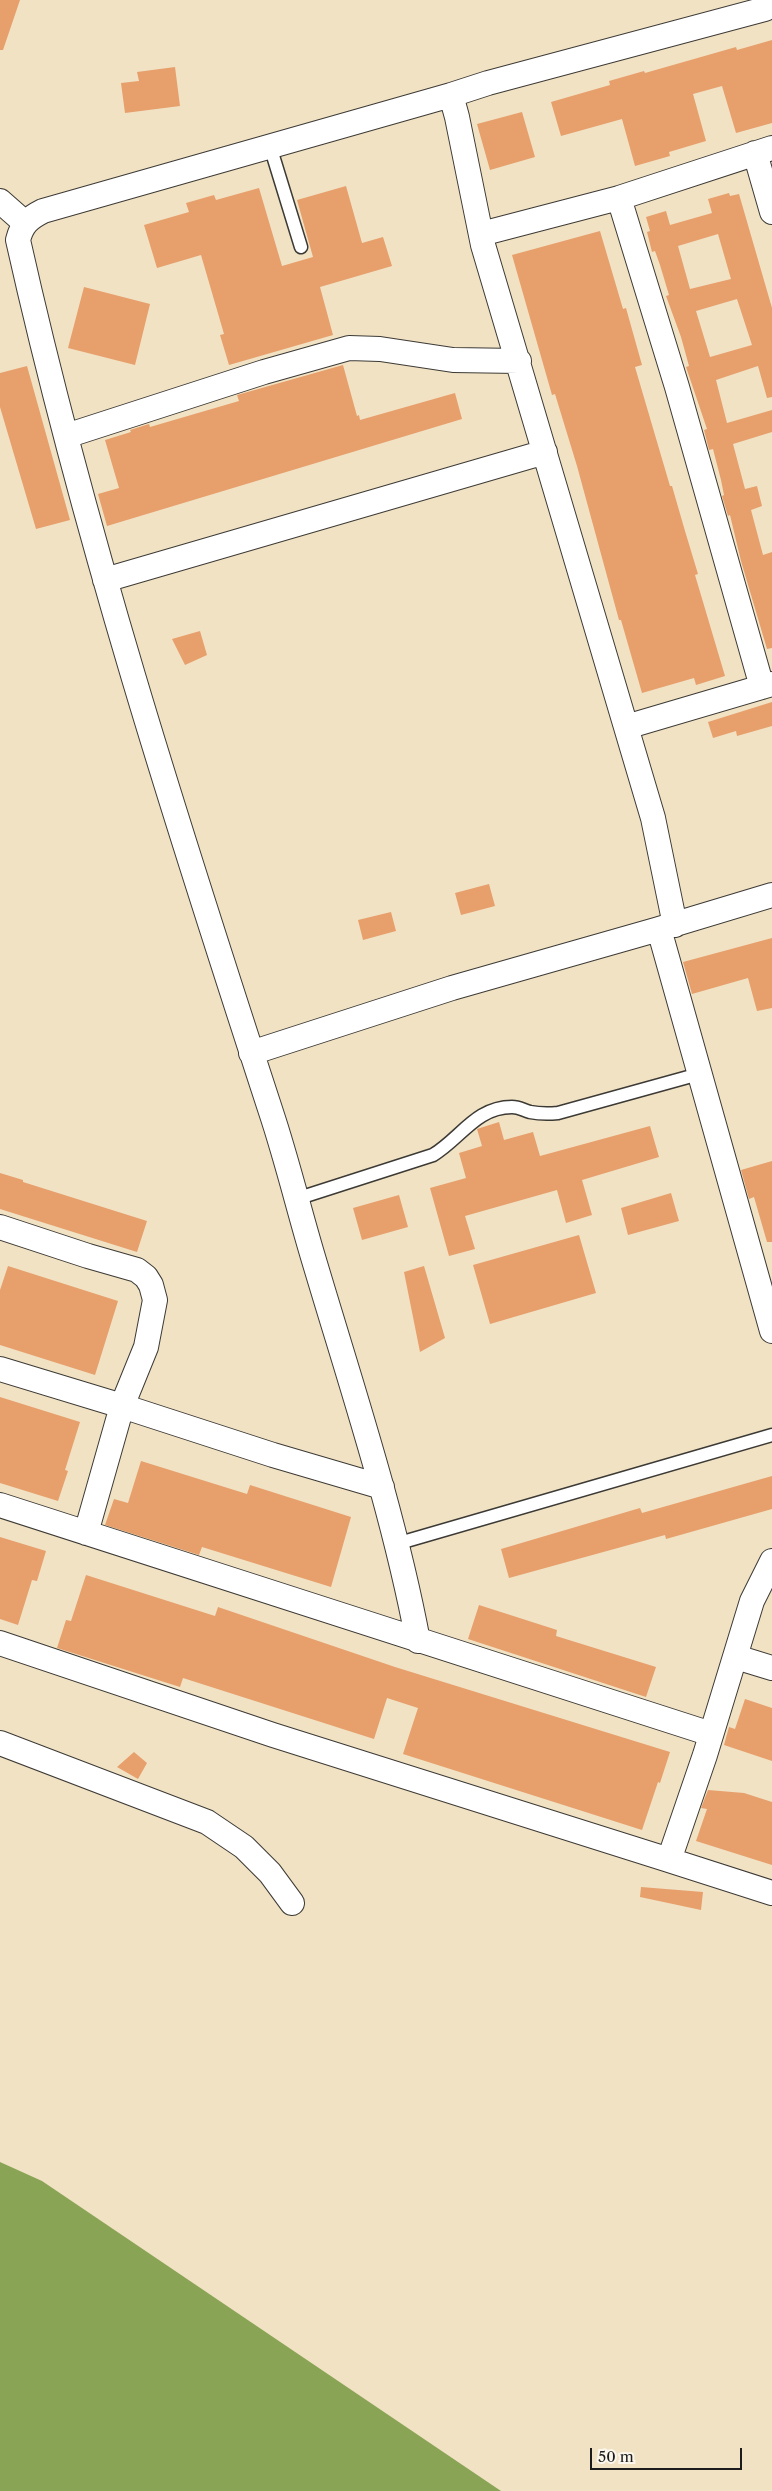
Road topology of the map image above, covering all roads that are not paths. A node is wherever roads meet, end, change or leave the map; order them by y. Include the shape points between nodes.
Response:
1 (768, 5) edge
2 (451, 95) junction
3 (270, 146) junction
4 (764, 151) edge
5 (619, 198) junction
6 (0, 202) edge
7 (772, 212) edge
8 (25, 223) junction
9 (481, 234) junction
10 (301, 247) dead end
11 (519, 361) junction
12 (66, 436) junction
13 (544, 452) junction
14 (105, 580) junction
15 (767, 686) edge
16 (626, 727) junction
17 (772, 896) edge
18 (667, 927) junction
19 (251, 1053) junction
20 (699, 1074) junction
21 (296, 1199) junction
22 (0, 1227) edge
23 (762, 1261) edge
24 (772, 1331) edge
25 (0, 1369) edge
26 (122, 1406) junction
27 (772, 1435) edge
28 (382, 1487) junction
29 (0, 1505) edge
30 (86, 1533) junction
31 (396, 1544) junction
32 (772, 1561) edge
33 (418, 1641) junction
34 (0, 1643) edge
35 (736, 1657) junction
36 (772, 1668) edge
37 (711, 1734) junction
38 (0, 1743) edge
39 (669, 1860) junction
40 (772, 1893) edge
41 (292, 1903) dead end

1 - 2 street
2 - 3 street
2 - 9 street
3 - 8 street via 43,211
3 - 10 lane
4 - 5 street
4 - 7 street
5 - 9 street
5 - 15 street
6 - 8 street
8 - 12 street via 18,240
9 - 11 street
11 - 12 street via 454,360 380,349 349,348
11 - 13 street
12 - 14 street
13 - 14 street
13 - 16 street
14 - 19 street
15 - 16 street
16 - 18 street via 653,818
17 - 18 street
18 - 19 street via 452,988
18 - 20 street
19 - 21 street
20 - 21 lane via 558,1113 541,1114 512,1107 491,1110 476,1118 433,1154
20 - 23 street
21 - 28 street
22 - 26 street via 137,1270 146,1277 155,1300 154,1309 146,1347
23 - 24 street
25 - 26 street
26 - 28 street
26 - 30 street
27 - 31 lane
28 - 31 street
29 - 30 street
30 - 33 street
31 - 33 street
32 - 35 street via 752,1601
33 - 37 street
34 - 39 street via 273,1735
35 - 36 street
35 - 37 street
37 - 39 street
38 - 41 street via 207,1822 244,1847 270,1873
39 - 40 street

